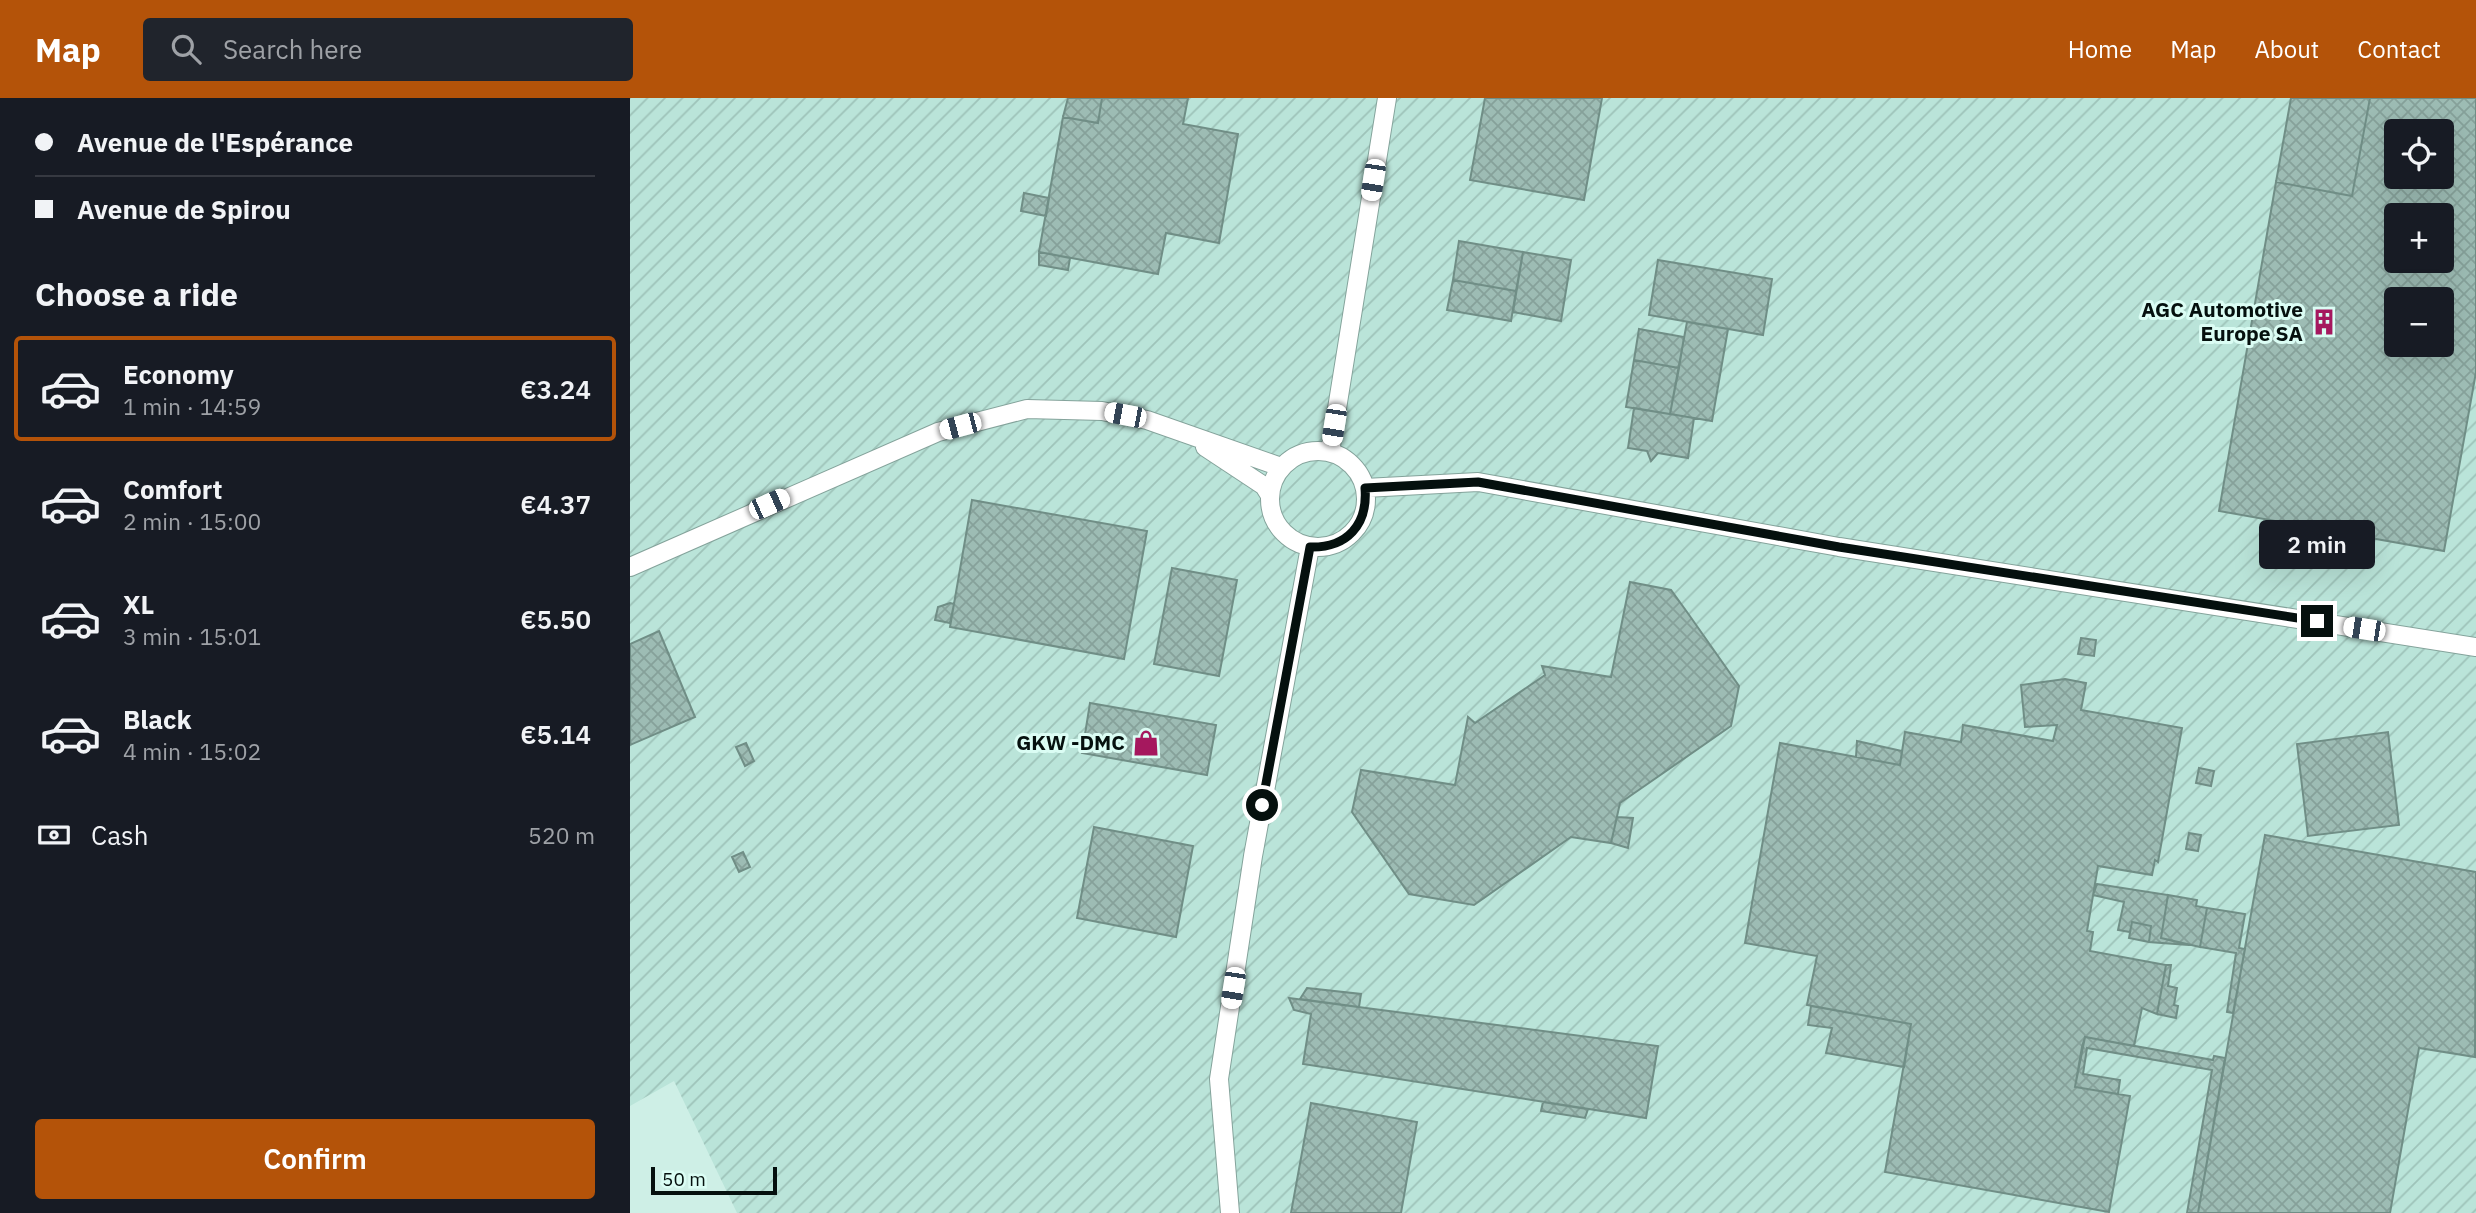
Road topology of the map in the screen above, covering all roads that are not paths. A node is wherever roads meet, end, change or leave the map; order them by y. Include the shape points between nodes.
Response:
1 (1387, 98) edge
2 (1195, 438) junction
3 (1330, 452) junction
4 (1281, 467) junction
5 (1365, 488) junction
6 (1269, 494) junction
7 (1310, 547) junction
8 (630, 567) edge
9 (2476, 647) edge
10 (1230, 1213) edge

1 - 3 street
2 - 4 street
2 - 6 street
2 - 8 street via 1147,420 1102,411 1027,409 938,432
3 - 4 street via 1303,453
3 - 5 street via 1353,465
4 - 6 street
5 - 7 street via 1362,519 1353,533 1333,545
5 - 9 street via 1478,482 1839,547
6 - 7 street via 1275,522 1284,534
7 - 10 street via 1253,856 1219,1079

